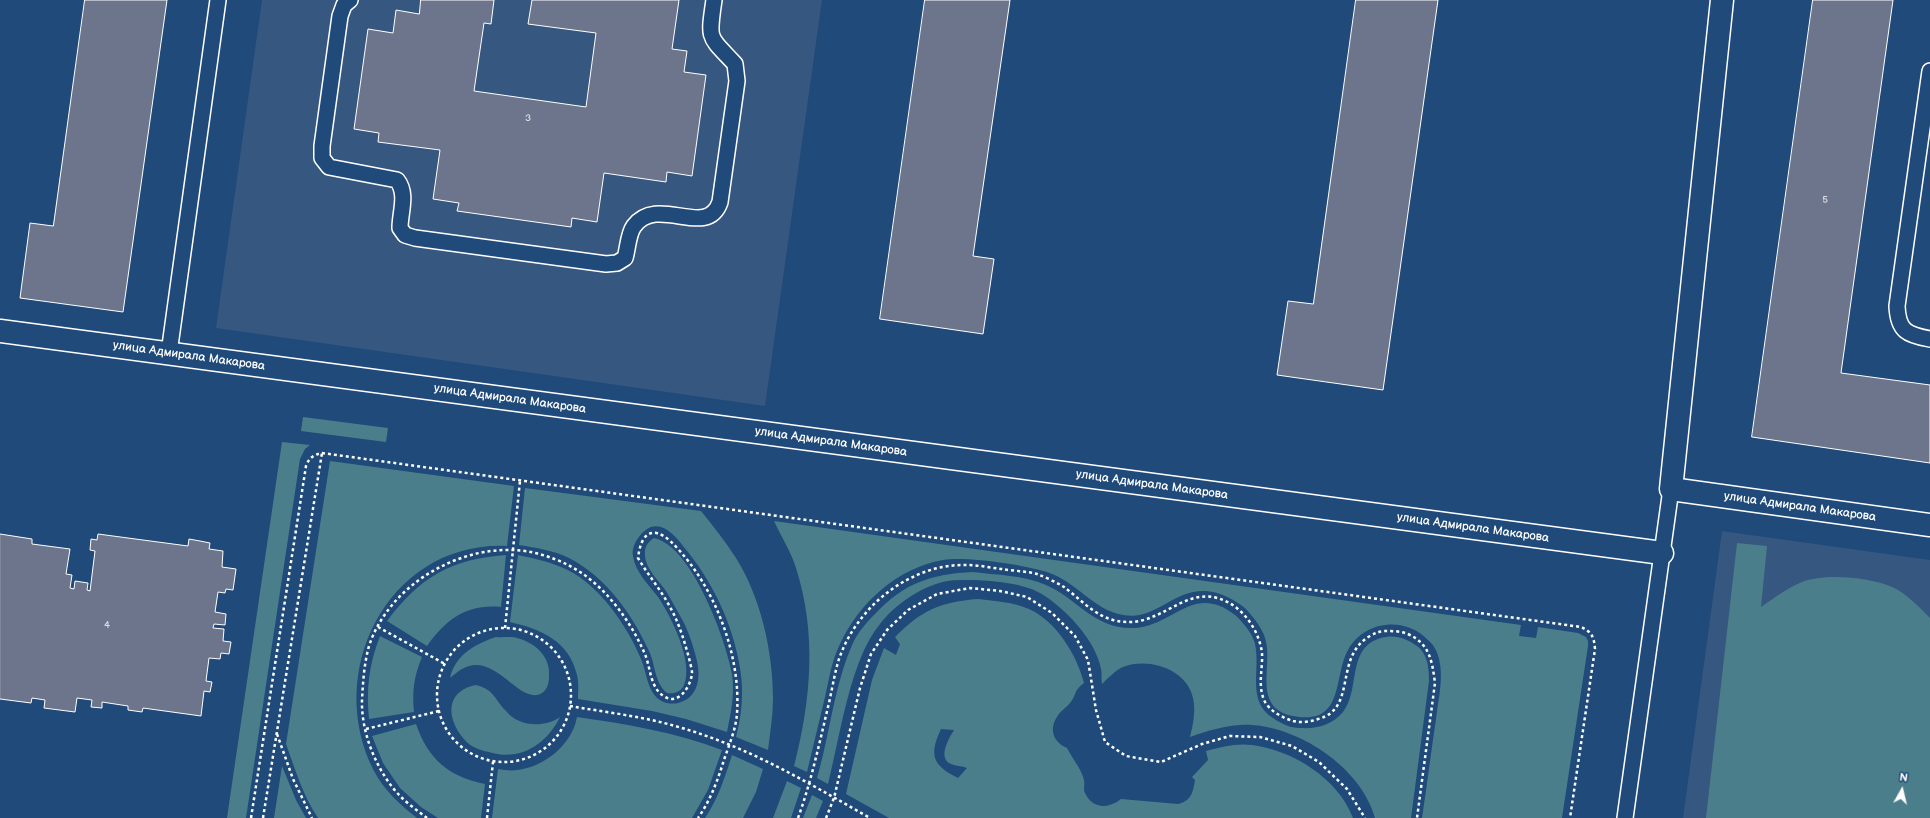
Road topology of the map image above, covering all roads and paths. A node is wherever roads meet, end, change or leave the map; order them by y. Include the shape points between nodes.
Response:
1 (218, 0) edge
2 (350, 0) edge
3 (714, 0) edge
4 (1722, 0) edge
5 (1930, 71) edge
6 (0, 331) edge
7 (1930, 338) edge
8 (169, 353) junction
9 (322, 453) junction
10 (520, 481) junction
11 (1671, 489) junction
12 (1930, 525) edge
13 (513, 550) junction
14 (1662, 554) junction
15 (378, 627) junction
16 (505, 628) junction
17 (445, 664) junction
18 (570, 706) junction
19 (439, 712) junction
20 (366, 729) junction
21 (276, 733) junction
22 (729, 744) junction
23 (492, 762) junction
24 (810, 784) junction
25 (834, 798) junction
26 (251, 818) edge
27 (263, 818) edge
28 (312, 818) edge
29 (427, 818) edge
30 (487, 818) edge
31 (698, 818) edge
32 (798, 818) edge
33 (826, 818) edge
34 (870, 818) edge
35 (1365, 818) edge
36 (1417, 818) edge
37 (1570, 818) edge
38 (1626, 818) edge

1 - 8 lane
2 - 3 lane via 344,5 340,16 322,146 322,158 329,167 397,180 402,186 400,228 405,235 617,264 625,258 633,227 644,216 663,213 696,218 708,217 716,211 720,202 737,81 735,64 711,36
4 - 11 street
5 - 7 lane via 1897,306 1898,321 1906,332
6 - 8 street, улица Адмирала Макарова
8 - 14 street, улица Адмирала Макарова
9 - 10 path
9 - 21 path
9 - 26 path via 315,454 306,466
10 - 13 path
10 - 37 path via 1581,627 1589,630 1594,638 1595,649
11 - 12 street, улица Адмирала Макарова
11 - 14 lane
13 - 15 path via 489,551 457,559 431,571 395,603
13 - 16 path
13 - 22 path via 549,556 591,580 614,603 634,630 659,692 666,698 676,698 689,686 692,673 684,636 670,606 638,558 639,548 648,534 661,533 668,537 689,560 709,592 722,624 737,688 737,714
14 - 38 lane
15 - 17 path
15 - 20 path via 363,672 362,706
16 - 17 path via 480,632 462,643
16 - 18 path via 523,631 543,640 558,655 568,675 572,696
17 - 19 path via 438,681
18 - 22 path via 674,725
18 - 23 path via 568,717 558,736 542,751 521,760
19 - 20 path
19 - 23 path via 444,726 458,744 476,757
20 - 29 path via 380,771 400,796
21 - 27 path
21 - 28 path via 293,779
22 - 24 path via 776,764
22 - 31 path via 716,787
23 - 30 path
24 - 25 path
24 - 32 path
24 - 36 path via 840,659 848,638 863,615 888,591 911,578 936,568 967,565 1035,574 1061,585 1094,611 1111,620 1144,620 1163,614 1190,598 1218,598 1234,606 1248,619 1258,636 1262,653 1261,688 1266,704 1285,718 1298,722 1323,718 1333,712 1340,702 1349,662 1354,651 1364,640 1378,632 1391,631 1404,632 1418,639 1428,650 1435,683
25 - 33 path
25 - 34 path
25 - 35 path via 860,688 871,654 886,630 908,610 937,594 970,588 1000,591 1027,598 1052,613 1075,636 1088,660 1096,710 1105,742 1126,756 1161,762 1202,744 1230,736 1260,737 1292,746 1319,762 1347,789

